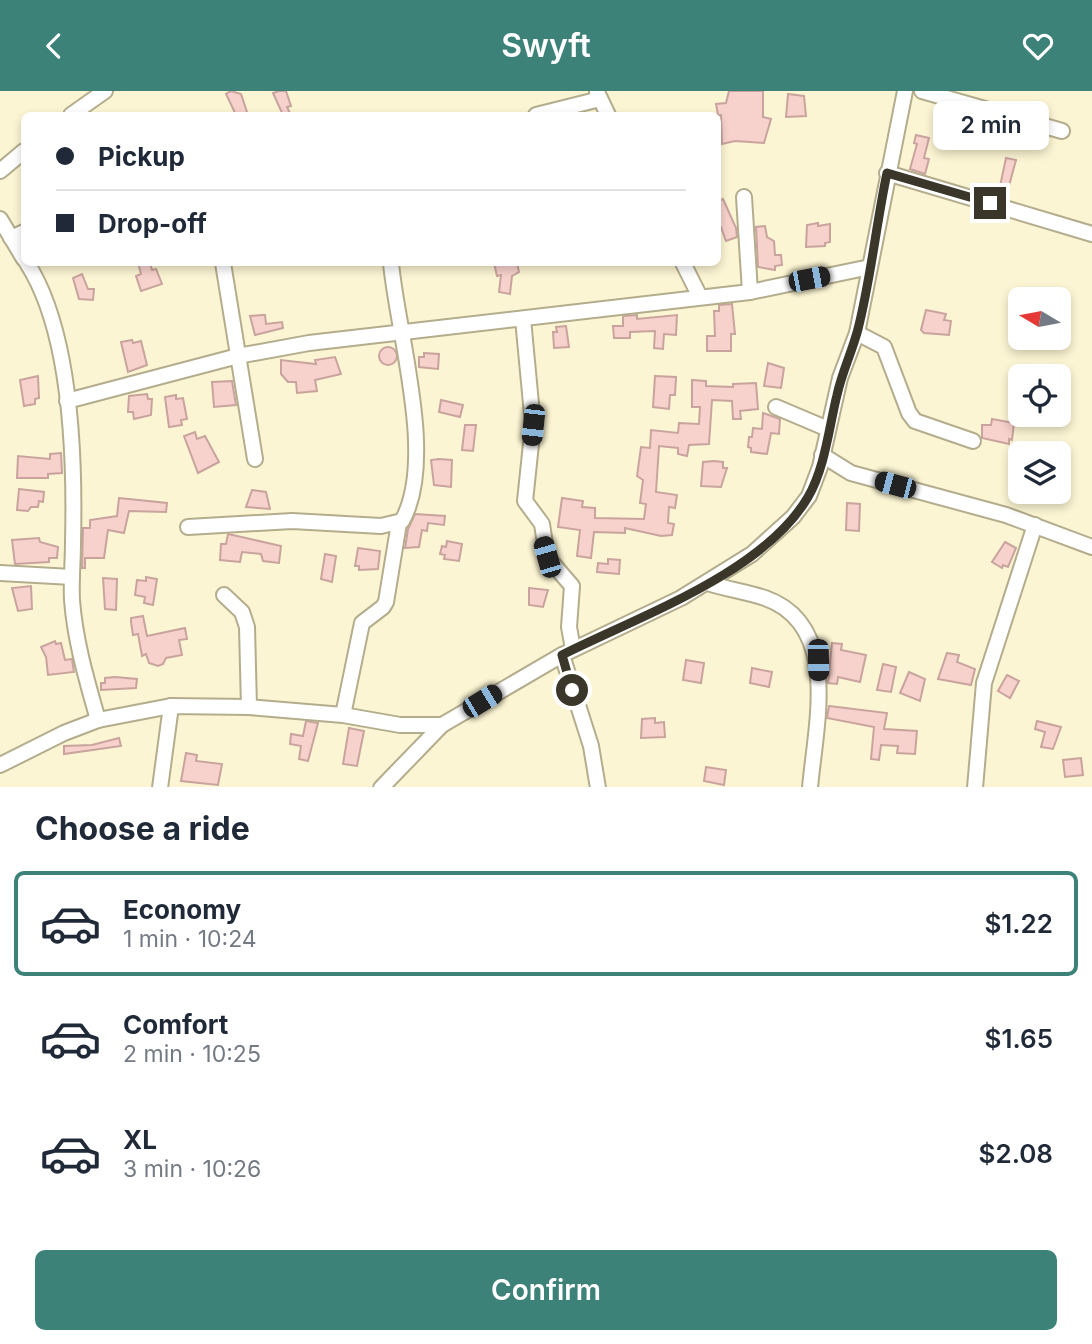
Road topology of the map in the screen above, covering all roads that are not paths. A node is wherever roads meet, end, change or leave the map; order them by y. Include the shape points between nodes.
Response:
1 (105, 91) edge
2 (905, 91) edge
3 (922, 91) edge
4 (598, 95) edge
5 (75, 112) edge
6 (545, 112) edge
7 (606, 112) edge
8 (1062, 131) dead end
9 (21, 154) edge
10 (0, 171) edge
11 (887, 173) junction
12 (744, 197) dead end
13 (0, 219) edge
14 (1092, 233) edge
15 (18, 236) edge
16 (28, 266) edge
17 (223, 266) edge
18 (391, 266) edge
19 (684, 266) edge
20 (870, 267) junction
21 (750, 292) junction
22 (700, 297) junction
23 (523, 319) junction
24 (400, 333) junction
25 (857, 333) junction
26 (238, 356) junction
27 (67, 401) junction
28 (776, 407) dead end
29 (828, 429) junction
30 (973, 441) dead end
31 (822, 455) junction
32 (255, 459) dead end
33 (399, 523) junction
34 (1035, 525) junction
35 (188, 527) dead end
36 (1092, 547) edge
37 (0, 573) edge
38 (72, 577) junction
39 (708, 583) junction
40 (224, 594) dead end
41 (567, 652) junction
42 (172, 706) junction
43 (249, 707) junction
44 (343, 715) junction
45 (98, 720) junction
46 (442, 725) junction
47 (0, 765) edge
48 (160, 787) edge
49 (381, 787) edge
50 (598, 787) edge
51 (810, 787) edge
52 (975, 787) edge

1 - 5 street
2 - 11 street
3 - 8 street
4 - 6 street
4 - 7 street
9 - 10 street
11 - 14 street
11 - 20 street
12 - 21 street
13 - 15 street
16 - 27 street via 48,306
17 - 26 street
18 - 24 street
19 - 22 street
20 - 21 street
20 - 25 street
21 - 22 street
22 - 23 street
23 - 24 street
23 - 41 street via 533,425 526,501 542,524 547,557 572,586
24 - 26 street
24 - 33 street via 416,436 408,507
25 - 29 street
25 - 30 street via 884,347 915,421
26 - 27 street
26 - 32 street
27 - 38 street
28 - 29 street
29 - 31 street
31 - 34 street via 851,473
31 - 39 street via 809,496 793,517 752,554
33 - 35 street via 292,521
33 - 44 street via 386,601 362,623
34 - 36 street
34 - 52 street via 984,683
37 - 38 street
38 - 45 street via 79,649
39 - 41 street
39 - 51 street via 778,605 802,624 811,640 818,679
40 - 43 street via 245,618
41 - 46 street
41 - 50 street
42 - 43 street
42 - 45 street
42 - 48 street
43 - 44 street
44 - 46 street via 400,725
45 - 47 street
46 - 49 street

